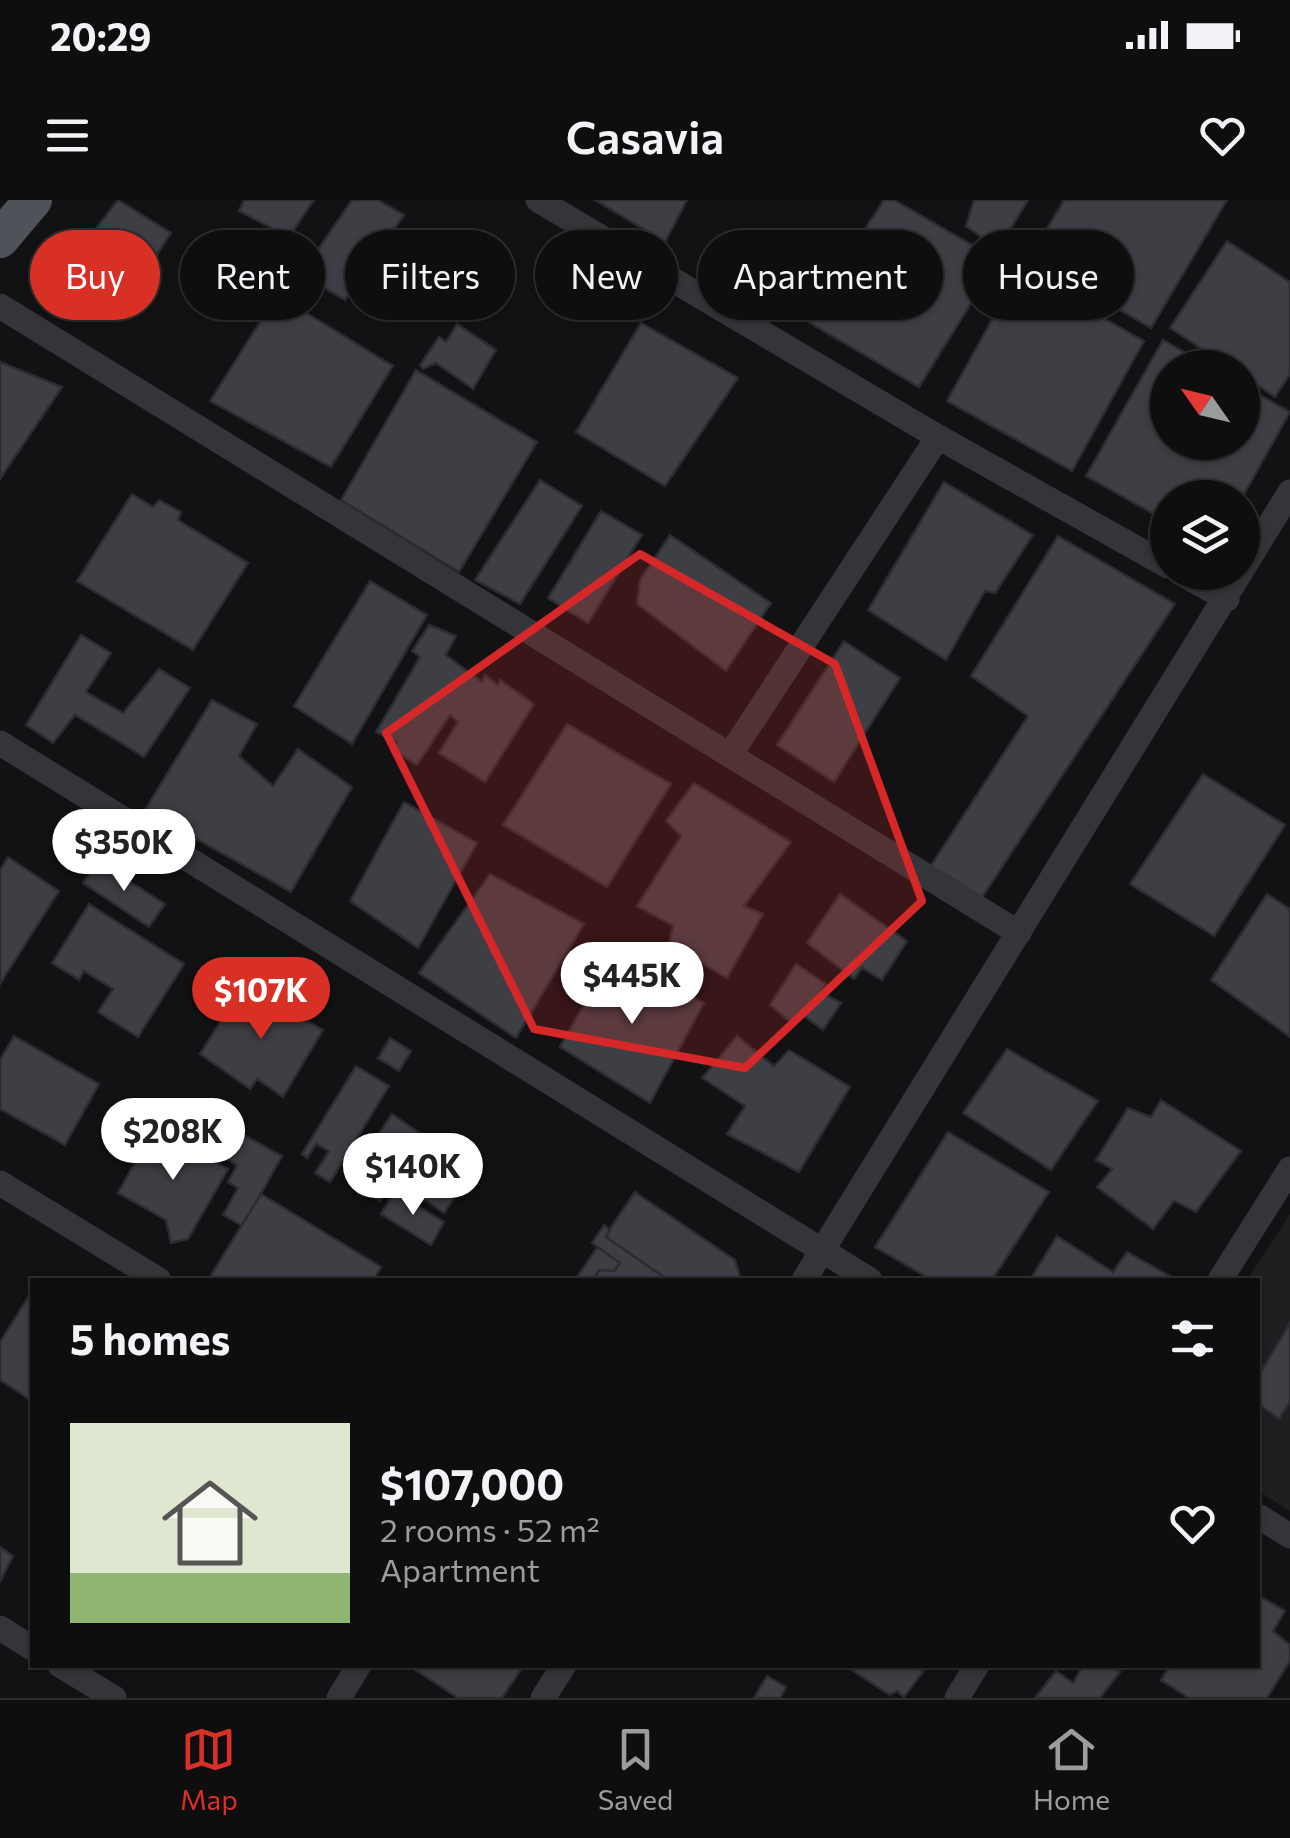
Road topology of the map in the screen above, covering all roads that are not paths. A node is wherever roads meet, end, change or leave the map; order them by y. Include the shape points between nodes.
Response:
1 (33, 200) edge
2 (538, 200) edge
3 (0, 239) edge
4 (0, 306) edge
5 (938, 437) junction
6 (1290, 492) edge
7 (1150, 556) edge
8 (1211, 590) edge
9 (1227, 599) junction
10 (0, 743) edge
11 (730, 755) junction
12 (1018, 933) junction
13 (1290, 1168) edge
14 (0, 1183) edge
15 (822, 1251) junction
16 (156, 1278) edge
17 (805, 1278) edge
18 (867, 1278) edge
19 (1221, 1278) edge
20 (1260, 1517) edge
21 (1290, 1536) edge
22 (0, 1628) edge
23 (30, 1647) edge
24 (65, 1668) edge
25 (357, 1668) edge
26 (562, 1668) edge
27 (976, 1668) edge
28 (961, 1697) edge
29 (114, 1698) edge
30 (339, 1698) edge
31 (543, 1698) edge

1 - 3 main road
2 - 5 street
4 - 11 street
5 - 7 street
5 - 11 street
6 - 9 street
8 - 9 street
9 - 12 street
10 - 15 street
11 - 12 street
12 - 15 street
13 - 19 street
14 - 16 street
15 - 17 street
15 - 18 street
20 - 21 street
22 - 23 street
24 - 29 street
25 - 30 street
26 - 31 street
27 - 28 street

